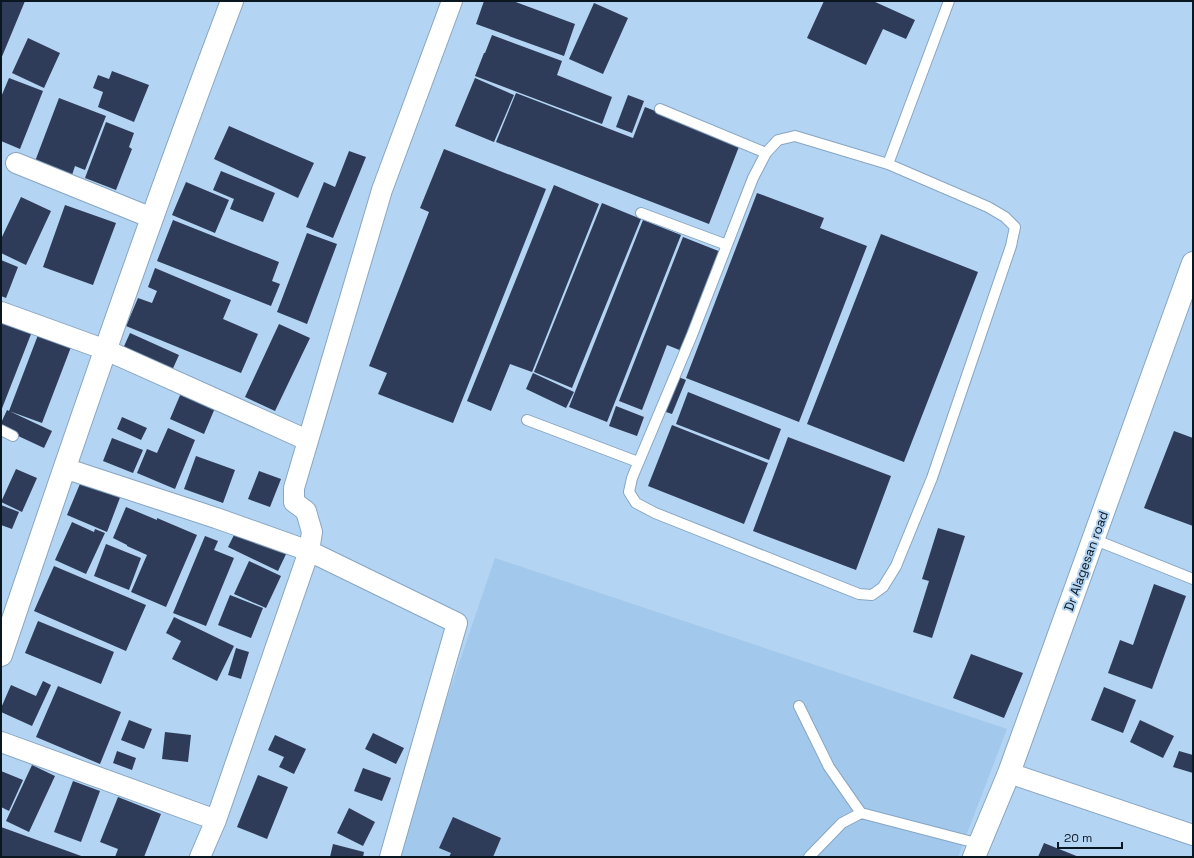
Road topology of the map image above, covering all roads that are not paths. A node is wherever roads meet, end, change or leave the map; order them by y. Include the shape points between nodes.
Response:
1 (232, 1) edge
2 (452, 1) edge
3 (949, 1) edge
4 (660, 109) dead end
5 (766, 153) junction
6 (16, 163) dead end
7 (888, 164) junction
8 (641, 213) dead end
9 (152, 218) junction
10 (727, 245) junction
11 (1193, 263) edge
12 (1189, 288) edge
13 (1, 312) edge
14 (106, 350) junction
15 (527, 420) dead end
16 (1, 430) edge
17 (13, 436) dead end
18 (307, 440) junction
19 (638, 462) junction
20 (64, 468) junction
21 (1093, 539) junction
22 (309, 551) junction
23 (1193, 579) edge
24 (1, 655) edge
25 (799, 706) dead end
26 (1, 742) edge
27 (1009, 773) junction
28 (861, 813) junction
29 (216, 820) junction
30 (1193, 835) edge
31 (977, 850) edge
32 (200, 857) edge
33 (390, 857) edge
34 (810, 857) edge

1 - 9 street
2 - 18 street via 382,190
3 - 7 lane
4 - 5 lane
5 - 7 lane via 778,140 795,136
5 - 10 lane via 753,178
6 - 9 street
7 - 19 lane via 988,207 1005,217 1015,227 1011,246 932,478 896,566 883,587 872,595 859,594 655,513 636,503 630,492
8 - 10 lane
9 - 14 street
10 - 19 lane
11 - 12 street, Dr Alagesan road
12 - 21 street, Dr Alagesan road
13 - 14 street
14 - 18 street
14 - 20 street
15 - 19 lane
16 - 17 lane
18 - 22 street via 294,488 294,502 306,512 312,532
20 - 22 street
20 - 24 street
21 - 23 lane
21 - 27 street, Dr Alagesan road
22 - 29 street
22 - 33 street via 457,623
25 - 28 lane via 829,767
26 - 29 street
27 - 30 street
27 - 31 street, Dr Alagesan road
28 - 31 lane
28 - 34 lane via 842,823
29 - 32 street

